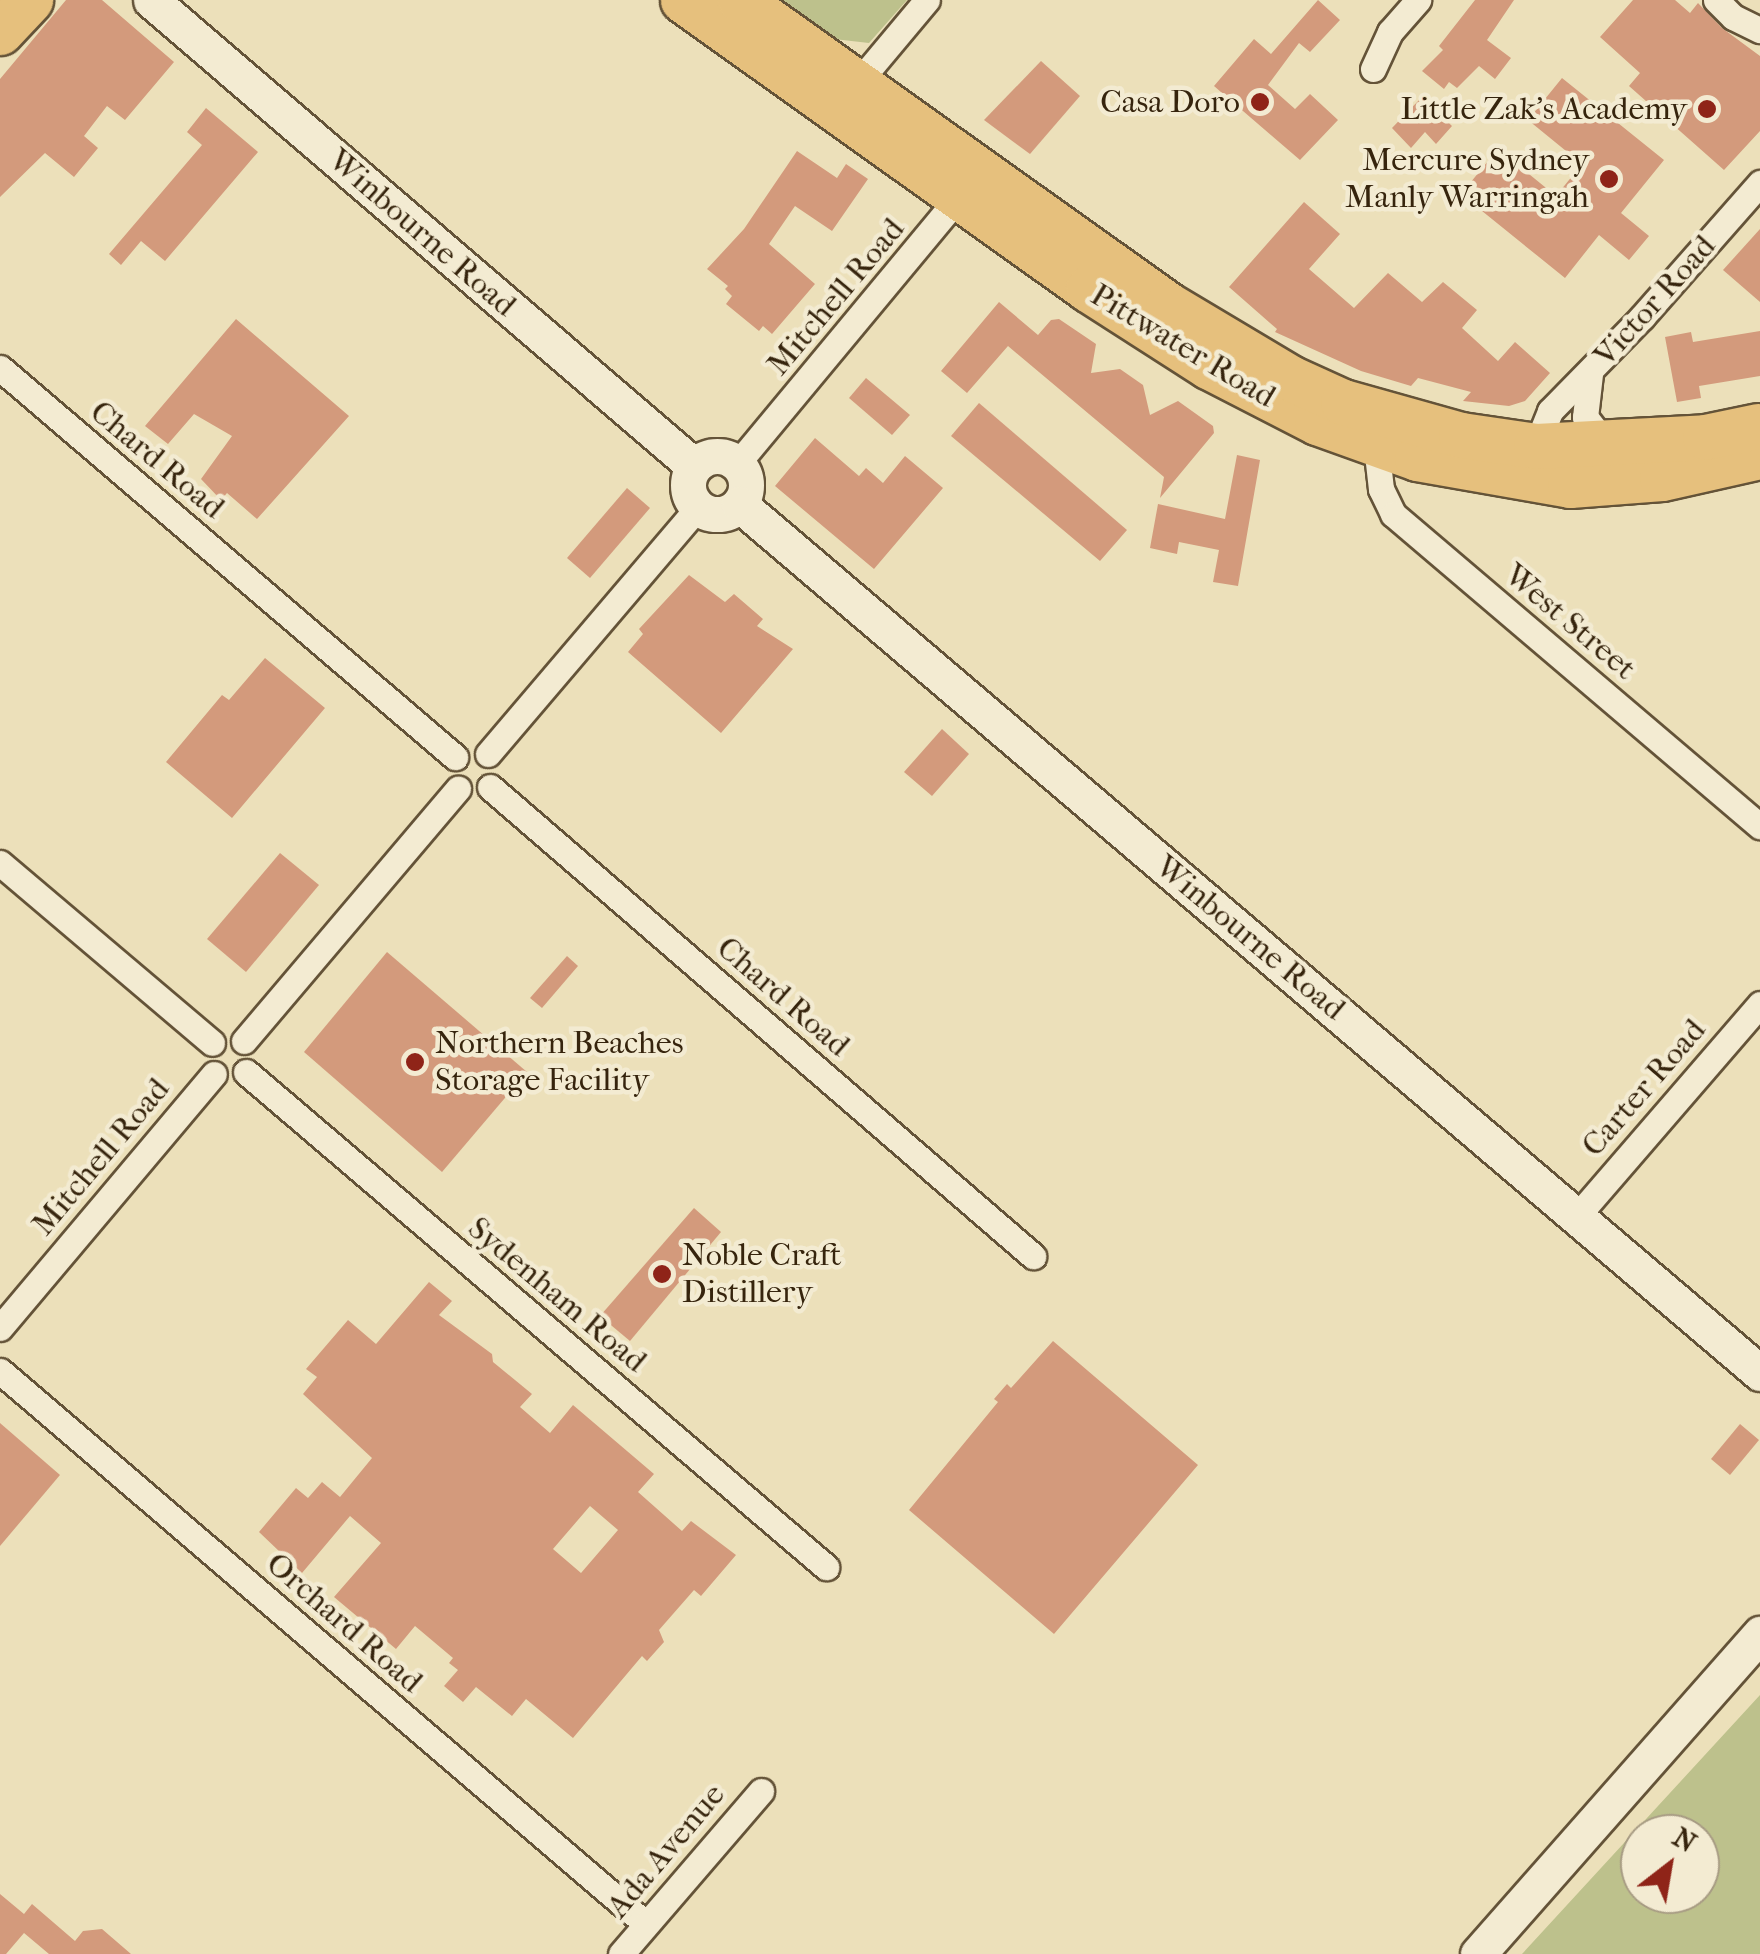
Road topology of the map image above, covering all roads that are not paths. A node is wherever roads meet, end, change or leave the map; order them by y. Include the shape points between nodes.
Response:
1 (30, 0) edge
2 (151, 0) edge
3 (683, 0) edge
4 (740, 0) edge
5 (927, 0) edge
6 (1418, 0) edge
7 (1716, 0) edge
8 (1760, 30) edge
9 (0, 32) edge
10 (1372, 70) dead end
11 (847, 96) junction
12 (969, 183) junction
13 (1760, 183) edge
14 (0, 368) edge
15 (1590, 374) junction
16 (1760, 425) edge
17 (1605, 442) junction
18 (1376, 445) junction
19 (1536, 446) junction
20 (1760, 456) edge
21 (737, 464) junction
22 (694, 466) junction
23 (1570, 484) junction
24 (739, 504) junction
25 (698, 507) junction
26 (488, 754) junction
27 (455, 757) junction
28 (490, 787) junction
29 (458, 789) junction
30 (1760, 826) edge
31 (0, 863) edge
32 (1760, 1004) edge
33 (244, 1042) junction
34 (212, 1043) junction
35 (246, 1072) junction
36 (214, 1074) junction
37 (1577, 1216) junction
38 (1033, 1256) dead end
39 (0, 1328) edge
40 (0, 1338) edge
41 (0, 1359) edge
42 (0, 1372) edge
43 (1760, 1373) edge
44 (826, 1567) dead end
45 (1760, 1634) edge
46 (760, 1790) dead end
47 (646, 1924) junction
48 (621, 1954) edge
49 (1478, 1954) edge

1 - 9 highway
2 - 22 main road, Winbourne Road
3 - 11 highway, Pittwater Road
4 - 11 highway, Pittwater Road
5 - 11 street
6 - 10 street via 1390,32
7 - 8 street
11 - 12 highway, Pittwater Road
12 - 18 highway, Pittwater Road via 1240,386
12 - 19 highway, Pittwater Road via 1290,378 1400,420
12 - 21 street, Mitchell Road
13 - 15 street, Victor Road
14 - 27 street, Chard Road
15 - 17 street, Victor Road via 1585,418
15 - 19 street, Victor Road via 1550,411
16 - 17 highway, Pittwater Road via 1705,437
17 - 19 highway, Pittwater Road
18 - 23 highway, Pittwater Road via 1457,467
18 - 30 street, West Street via 1380,489 1394,514
19 - 23 highway
20 - 23 highway, Pittwater Road via 1615,485
21 - 22 main road via 711,456
21 - 24 main road via 746,484
22 - 25 main road via 688,492
24 - 25 main road via 723,514
24 - 37 main road, Winbourne Road
25 - 26 street
26 - 27 street via 470,749
26 - 28 street via 496,771
27 - 29 street via 450,772
28 - 29 street via 475,794
28 - 38 street, Chard Road
29 - 33 street
31 - 34 street
32 - 37 street, Carter Road
33 - 34 street via 226,1036
33 - 35 street via 252,1058
34 - 36 street via 206,1060
35 - 36 street via 232,1080
35 - 44 street, Sydenham Road
36 - 39 street, Mitchell Road
37 - 43 main road, Winbourne Road
40 - 41 street
42 - 47 street, Orchard Road
45 - 49 main road
46 - 47 street, Ada Avenue
47 - 48 street, Ada Avenue

